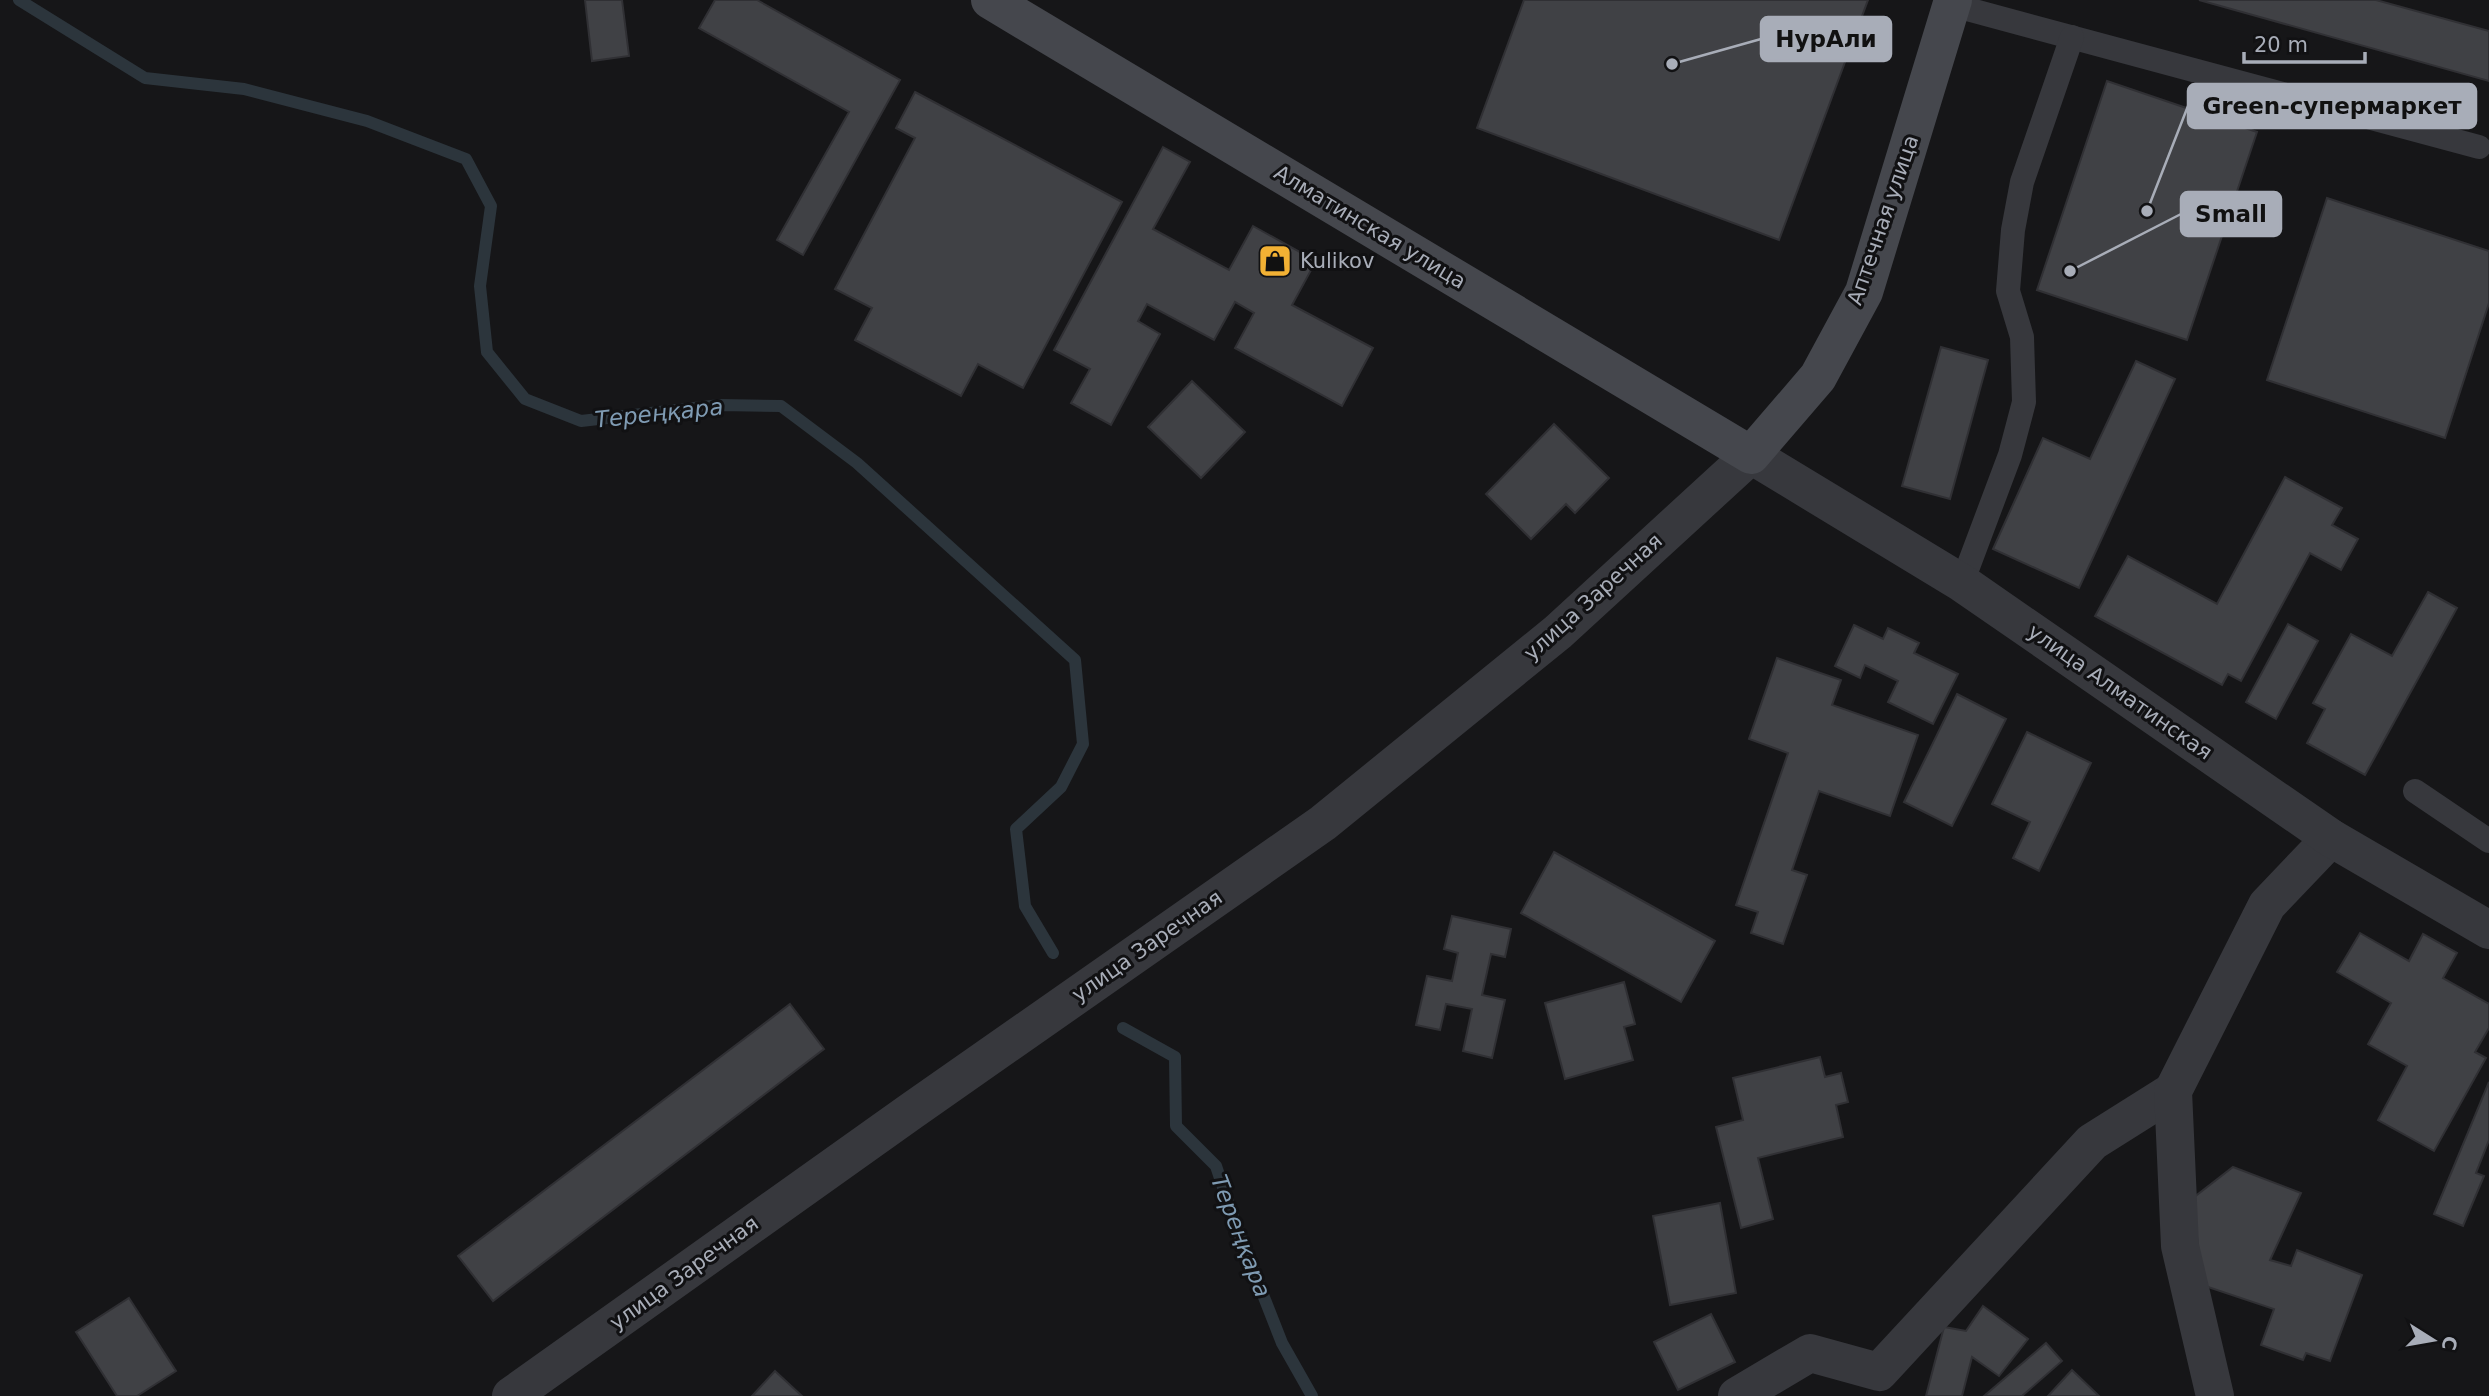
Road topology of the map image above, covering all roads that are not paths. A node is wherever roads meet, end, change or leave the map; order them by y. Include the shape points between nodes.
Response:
1 (990, 0) edge
2 (1953, 2) edge
3 (2072, 37) junction
4 (2479, 147) dead end
5 (1751, 454) junction
6 (1962, 583) junction
7 (2414, 791) dead end
8 (2331, 838) junction
9 (2489, 841) edge
10 (2489, 930) edge
11 (2173, 1091) junction
12 (511, 1396) edge
13 (1737, 1396) edge
14 (2215, 1396) edge

1 - 5 main road, Алматинская улица
2 - 3 lane
2 - 5 main road, Аптечная улица via 1864,292 1818,377
3 - 4 lane
3 - 6 lane via 2022,182 2012,230 2008,291 2022,337 2024,402 2010,455
5 - 6 street, улица Алматинская
5 - 12 street, улица Заречная via 1558,632 1323,823
6 - 8 street, улица Алматинская
7 - 9 lane
8 - 10 street, улица Алматинская
8 - 11 street via 2267,905
11 - 13 street via 2092,1142 1879,1372 1810,1353
11 - 14 street via 2180,1246

